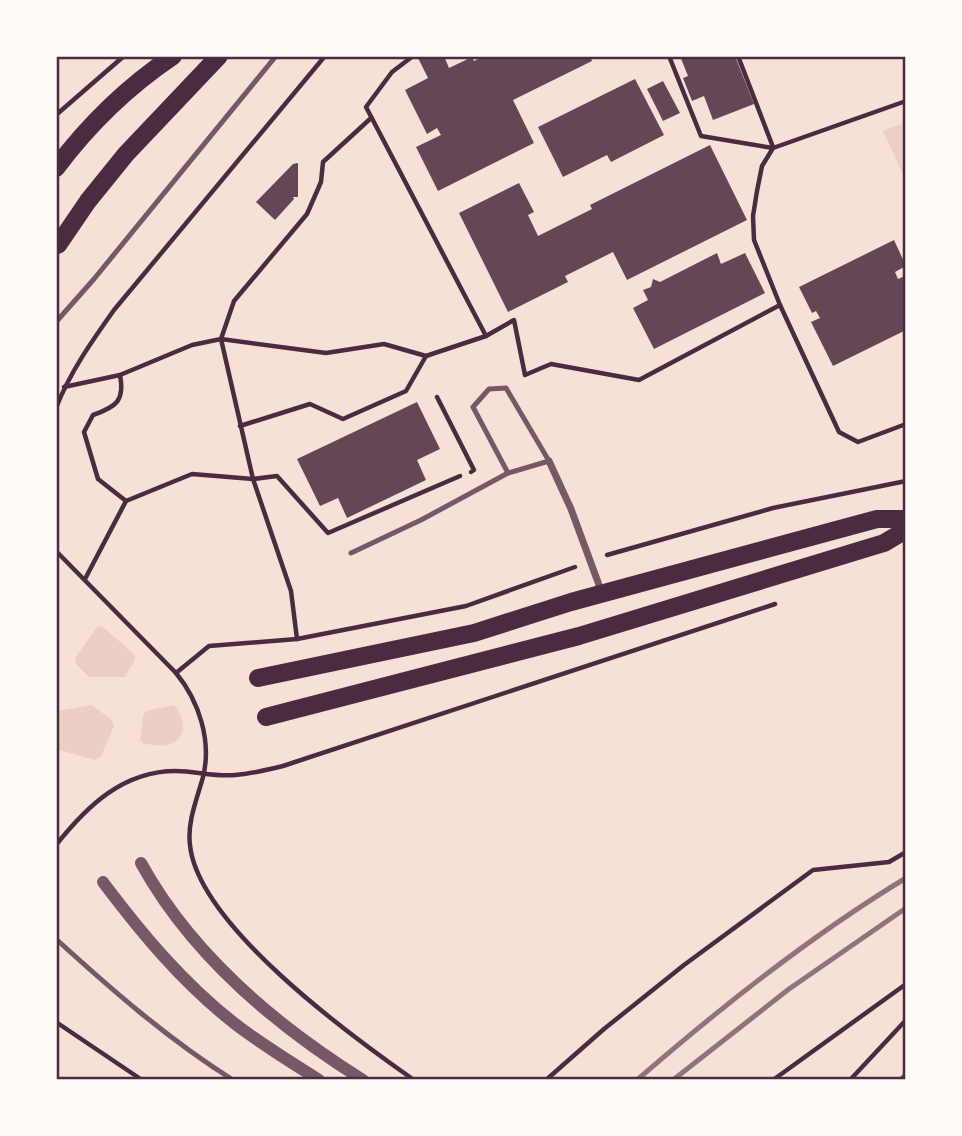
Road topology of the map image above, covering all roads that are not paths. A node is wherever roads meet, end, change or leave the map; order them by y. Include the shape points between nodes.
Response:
1 (173, 56) edge
2 (219, 56) edge
3 (276, 56) edge
4 (56, 169) edge
5 (58, 245) dead end
6 (56, 322) edge
7 (549, 461) junction
8 (509, 473) junction
9 (906, 519) edge
10 (906, 530) edge
11 (351, 552) dead end
12 (602, 594) junction
13 (258, 678) dead end
14 (266, 717) dead end
15 (141, 863) dead end
16 (103, 882) dead end
17 (56, 939) edge
18 (906, 1076) edge
19 (233, 1080) edge
20 (319, 1080) edge
21 (363, 1080) edge
22 (902, 1080) edge

1 - 4 main road via 103,112
2 - 5 main road via 125,154
3 - 6 lane
7 - 8 lane
7 - 8 lane via 506,388 489,388 472,407
7 - 12 street
8 - 11 lane
9 - 12 main road via 877,519
10 - 14 main road via 884,543 579,636
12 - 13 main road via 474,633
15 - 21 street via 169,909 214,961 285,1027
16 - 20 street via 186,980 235,1024
17 - 19 lane via 173,1040
18 - 22 street

